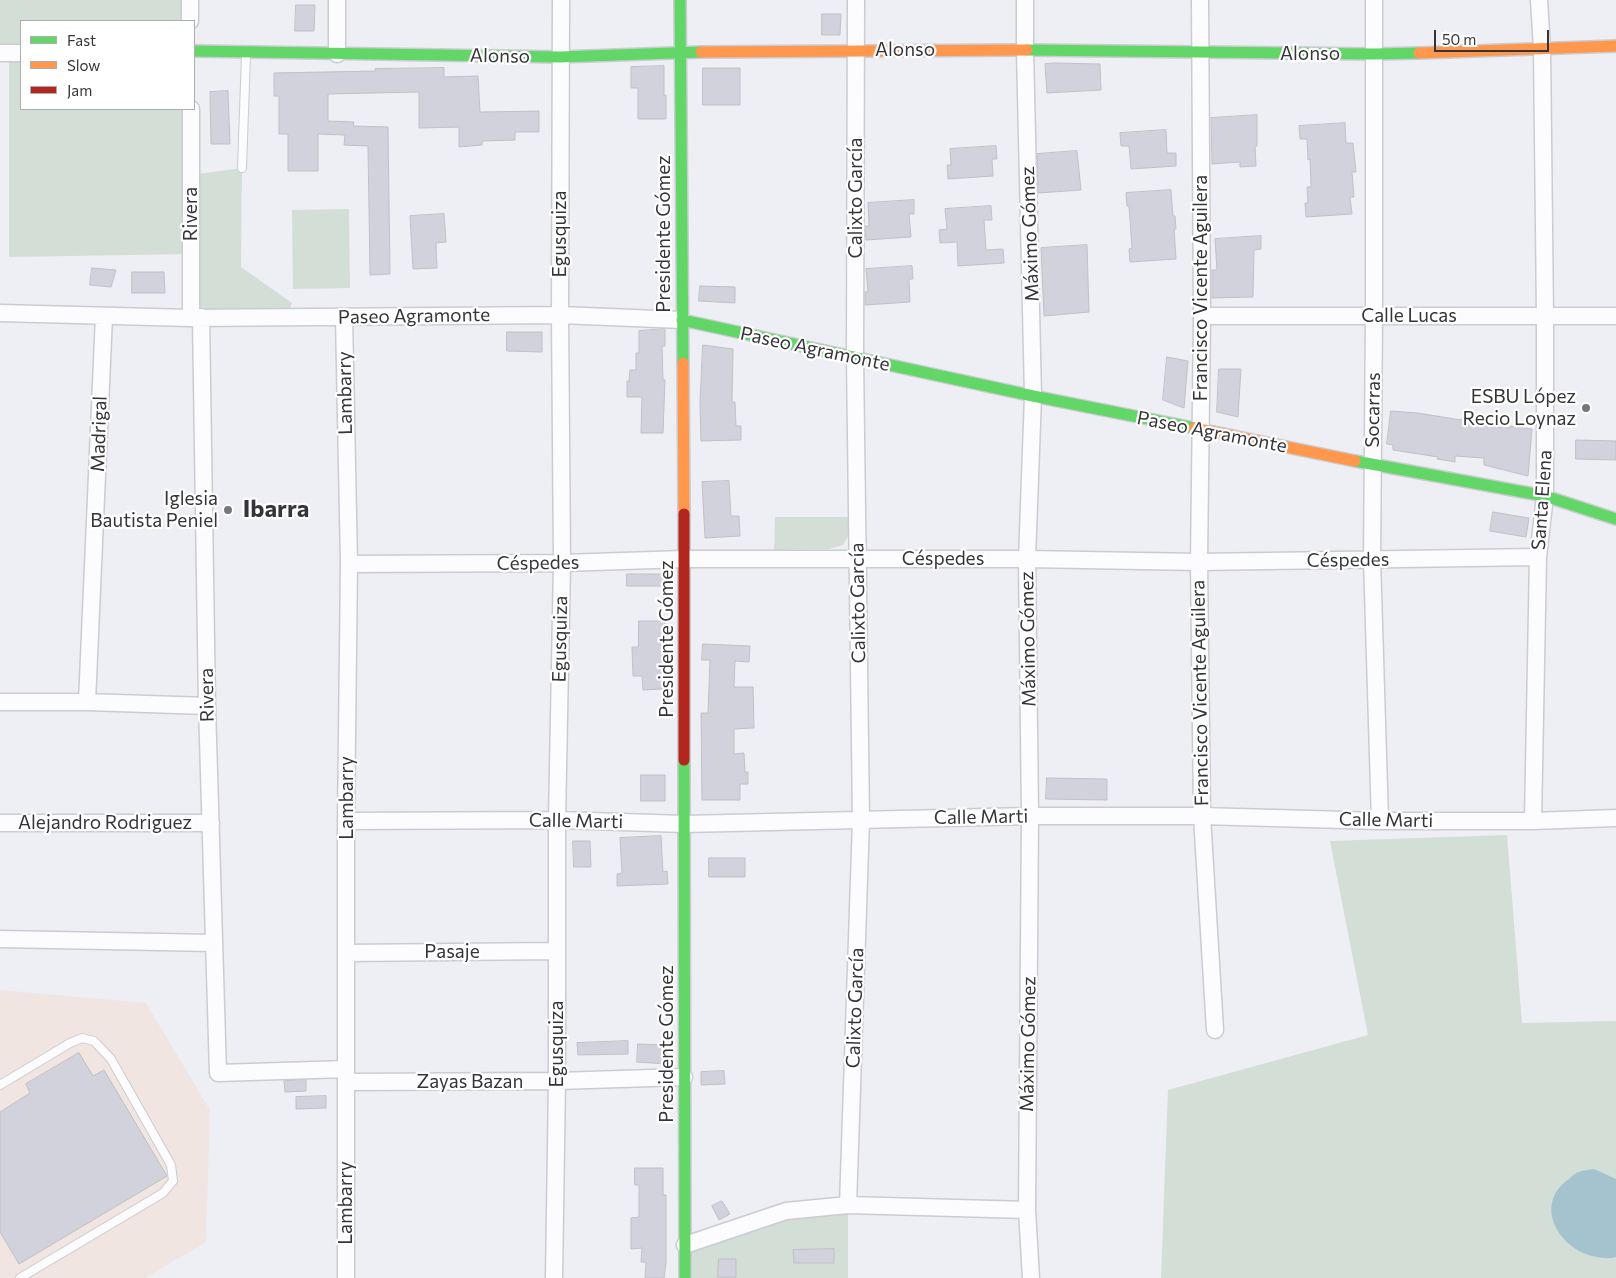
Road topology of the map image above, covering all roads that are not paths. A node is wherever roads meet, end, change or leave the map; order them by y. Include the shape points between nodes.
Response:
1 (190, 0) edge
2 (337, 0) edge
3 (560, 0) edge
4 (680, 0) edge
5 (856, 0) edge
6 (1025, 0) edge
7 (1200, 0) edge
8 (1374, 0) edge
9 (1540, 0) edge
10 (190, 20) edge
11 (1616, 46) edge
12 (1542, 48) junction
13 (856, 50) junction
14 (1025, 50) junction
15 (195, 51) edge
16 (246, 52) junction
17 (680, 52) junction
18 (0, 53) edge
19 (20, 53) edge
20 (1200, 53) junction
21 (337, 54) junction
22 (1374, 54) junction
23 (560, 57) junction
24 (191, 110) edge
25 (242, 168) dead end
26 (0, 313) edge
27 (560, 315) junction
28 (104, 316) junction
29 (1202, 316) junction
30 (1374, 316) junction
31 (1616, 316) edge
32 (344, 317) junction
33 (1546, 317) junction
34 (196, 318) junction
35 (682, 320) junction
36 (856, 357) junction
37 (1033, 396) junction
38 (1201, 430) junction
39 (1372, 464) junction
40 (1545, 496) junction
41 (1616, 519) edge
42 (1538, 557) junction
43 (684, 559) junction
44 (858, 559) junction
45 (1027, 559) junction
46 (1372, 559) junction
47 (1199, 562) junction
48 (562, 563) junction
49 (349, 564) junction
50 (0, 702) edge
51 (87, 702) junction
52 (207, 706) junction
53 (1030, 816) junction
54 (1202, 816) junction
55 (1616, 818) edge
56 (556, 820) junction
57 (861, 820) junction
58 (346, 821) junction
59 (1380, 821) junction
60 (1533, 821) junction
61 (0, 823) edge
62 (211, 823) junction
63 (685, 824) junction
64 (0, 939) edge
65 (214, 943) junction
66 (557, 951) junction
67 (346, 953) junction
68 (1215, 1030) dead end
69 (218, 1073) joint
70 (346, 1076) junction
71 (684, 1076) junction
72 (557, 1081) junction
73 (0, 1085) edge
74 (848, 1205) junction
75 (1027, 1210) junction
76 (685, 1246) junction
77 (20, 1278) edge
78 (346, 1278) edge
79 (554, 1278) edge
80 (685, 1278) edge
81 (1031, 1278) edge

1 - 10 street
2 - 21 street
3 - 23 street, Egusquiza
4 - 17 street, Presidente Gómez
5 - 13 street, Calixto García
6 - 14 street, Máximo Gómez
7 - 20 street, Francisco Vicente Aguilera
8 - 22 street, Socarras
9 - 12 street, Santa Elena
11 - 12 street, Alonso
12 - 22 street, Alonso
12 - 33 street, Santa Elena
13 - 14 street, Alonso
13 - 17 street, Alonso
13 - 36 street, Calixto García
14 - 20 street, Alonso
14 - 37 street, Máximo Gómez
15 - 16 street, Alonso
16 - 21 street, Alonso
16 - 25 lane
17 - 23 street, Alonso
17 - 35 street, Presidente Gómez
18 - 19 street
20 - 22 street, Alonso
20 - 29 street, Francisco Vicente Aguilera
21 - 23 street, Alonso
22 - 30 street, Socarras
23 - 27 street, Egusquiza
24 - 34 street, Rivera
26 - 28 street, Paseo Agramonte
27 - 32 street, Paseo Agramonte
27 - 35 street, Paseo Agramonte
27 - 48 street, Egusquiza
28 - 34 street, Paseo Agramonte
28 - 51 street, Madrigal
29 - 30 street, Calle Lucas
29 - 38 street, Francisco Vicente Aguilera
30 - 33 street, Calle Lucas
30 - 39 street, Socarras
31 - 33 street, Calle Lucas
32 - 34 street, Paseo Agramonte
32 - 49 street, Lambarry
33 - 40 street, Santa Elena
34 - 52 street, Rivera
35 - 36 street, Paseo Agramonte
35 - 43 street, Presidente Gómez
36 - 37 street, Paseo Agramonte
36 - 44 street, Calixto García
37 - 38 street, Paseo Agramonte
37 - 45 street, Máximo Gómez
38 - 39 street, Paseo Agramonte
38 - 47 street, Francisco Vicente Aguilera
39 - 40 street, Paseo Agramonte
39 - 46 street, Socarras
40 - 41 street, Paseo Agramonte
40 - 42 street, Santa Elena
42 - 46 street, Céspedes
42 - 60 street, Santa Elena
43 - 44 street, Céspedes
43 - 48 street, Céspedes
43 - 63 street, Presidente Gómez
44 - 45 street, Céspedes
44 - 57 street, Calixto García
45 - 47 street, Céspedes
45 - 53 street, Máximo Gómez
46 - 47 street, Céspedes
46 - 59 street, Socarras
47 - 54 street, Francisco Vicente Aguilera
48 - 49 street, Céspedes
48 - 56 street, Egusquiza
49 - 58 street, Lambarry
50 - 51 street
51 - 52 street
52 - 62 street, Rivera
53 - 54 street, Calle Marti
53 - 57 street, Calle Marti
53 - 75 street, Máximo Gómez
54 - 59 street, Calle Marti
54 - 68 street, Francisco Vicente Aguilera
55 - 60 street, Calle Marti
56 - 58 street, Calle Marti
56 - 63 street, Calle Marti
56 - 66 street, Egusquiza
57 - 63 street, Calle Marti
57 - 74 street, Calixto García
58 - 67 street, Lambarry
59 - 60 street, Calle Marti
61 - 62 street, Alejandro Rodriguez
62 - 65 street, Rivera
63 - 71 street, Presidente Gómez
64 - 65 street
65 - 69 street, Rivera
66 - 67 street, Pasaje
66 - 72 street, Egusquiza
67 - 70 street, Lambarry
69 - 70 street, Zayas Bazan
70 - 72 street, Zayas Bazan
70 - 78 street, Lambarry
71 - 72 street, Zayas Bazan
71 - 76 street, Presidente Gómez
72 - 79 street, Egusquiza
73 - 77 lane via 70,1043 82,1038 94,1041 111,1059 171,1165 173,1180 162,1193
74 - 75 street
74 - 76 street via 786,1211
75 - 81 street, Máximo Gómez
76 - 80 street, Presidente Gómez

